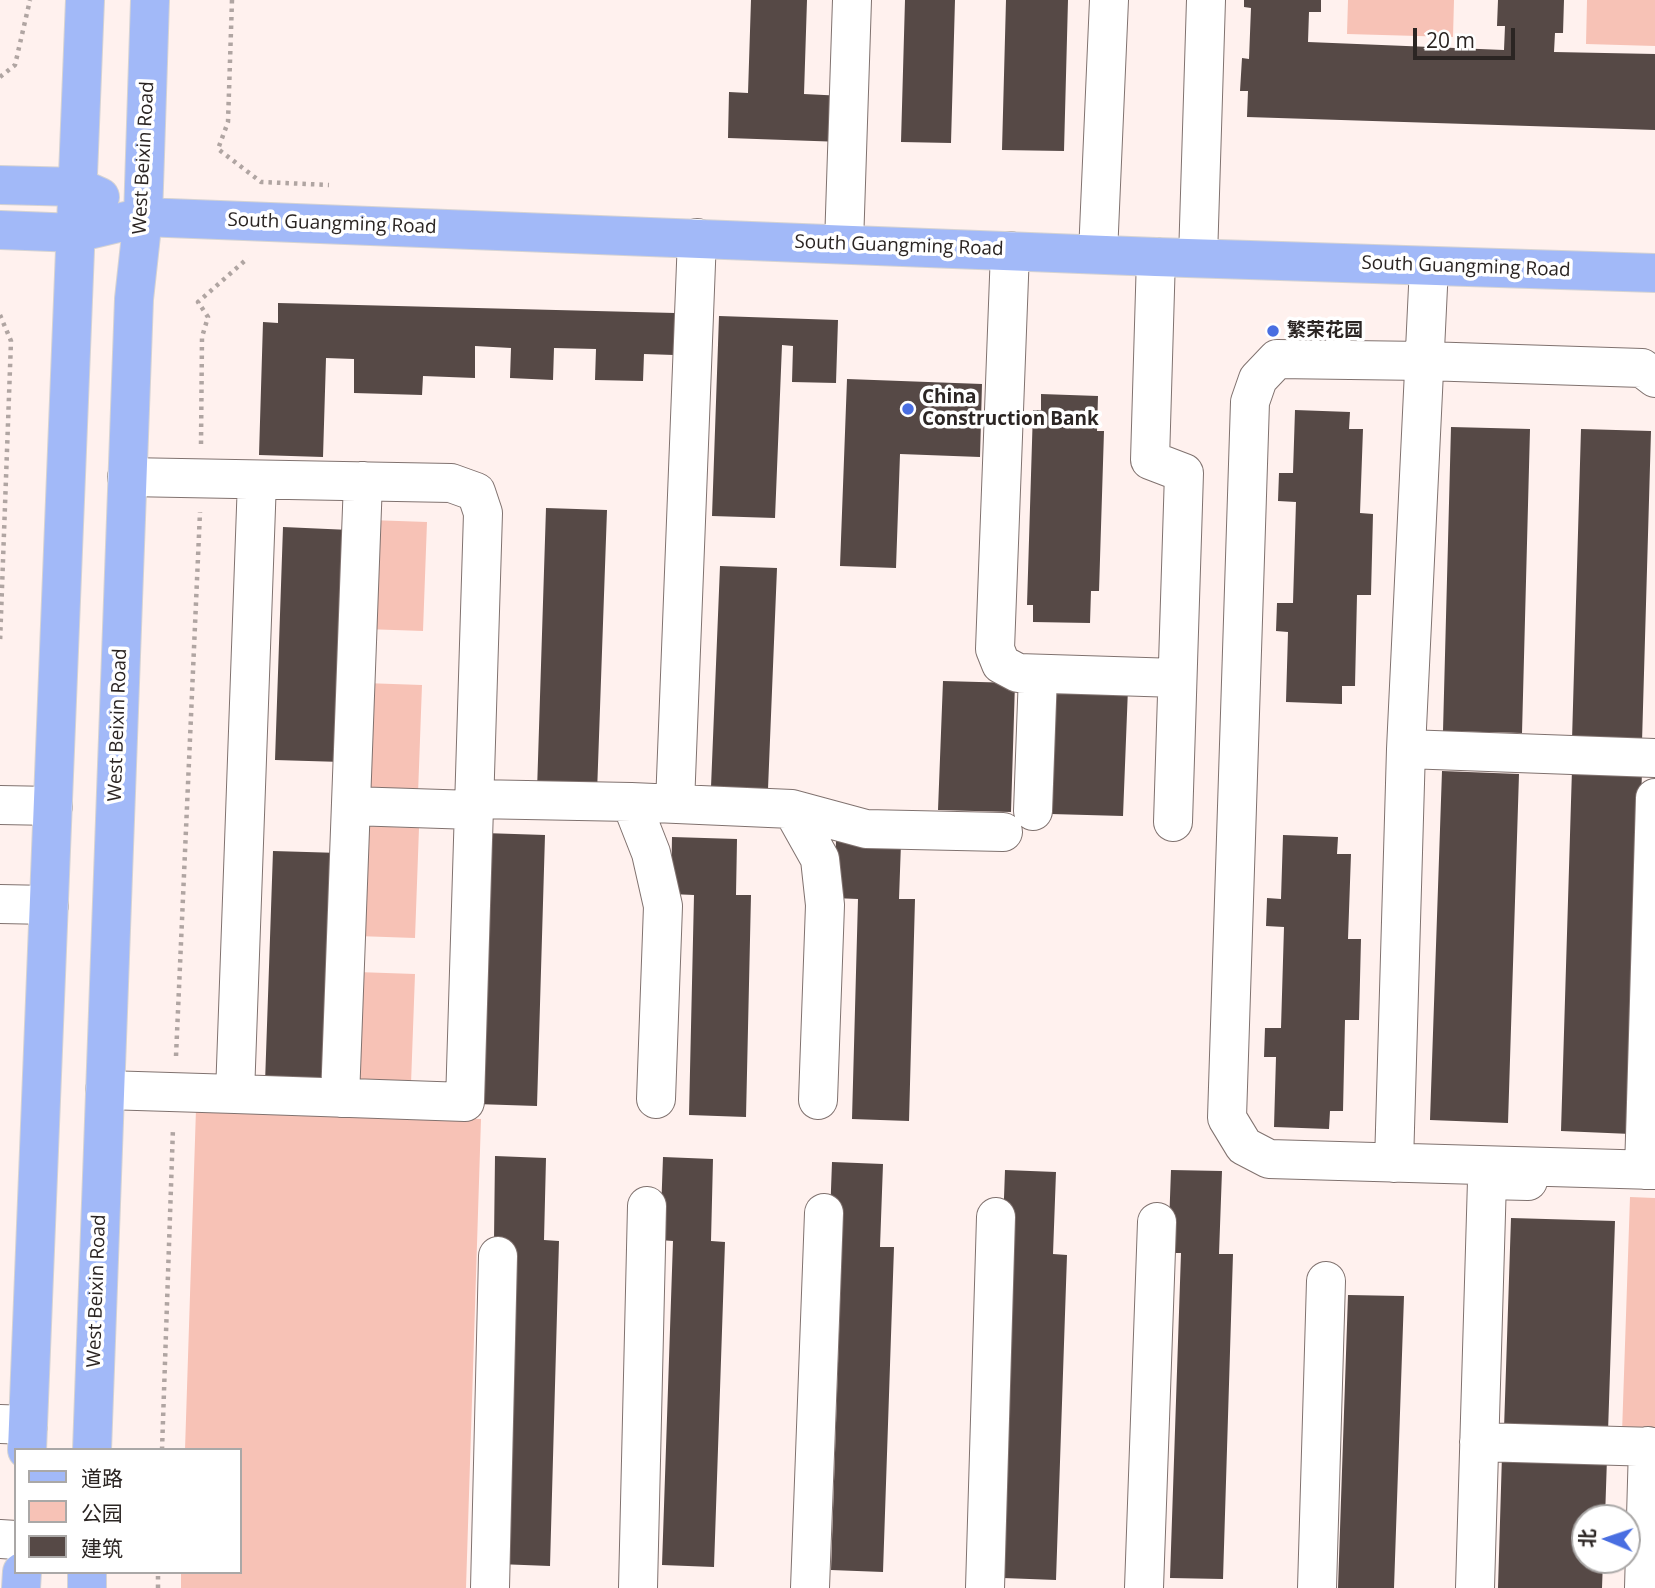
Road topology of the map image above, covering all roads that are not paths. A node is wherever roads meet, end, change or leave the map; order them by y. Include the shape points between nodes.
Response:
1 (85, 0) edge
2 (150, 0) edge
3 (852, 0) edge
4 (1109, 0) edge
5 (1206, 0) edge
6 (0, 185) edge
7 (78, 187) junction
8 (143, 217) junction
9 (0, 230) edge
10 (76, 233) junction
11 (697, 238) junction
12 (844, 244) junction
13 (1010, 251) junction
14 (1098, 254) junction
15 (1156, 257) junction
16 (1198, 258) junction
17 (1429, 266) junction
18 (1655, 273) edge
19 (1424, 361) junction
20 (1655, 378) edge
21 (127, 477) junction
22 (257, 480) junction
23 (363, 481) junction
24 (1038, 674) junction
25 (1177, 678) junction
26 (1406, 749) junction
27 (1655, 758) edge
28 (1655, 798) edge
29 (631, 802) junction
30 (474, 804) junction
31 (675, 804) junction
32 (0, 805) edge
33 (53, 806) junction
34 (351, 806) junction
35 (792, 809) junction
36 (1173, 822) dead end
37 (0, 904) edge
38 (49, 905) junction
39 (105, 1090) junction
40 (235, 1094) junction
41 (340, 1098) junction
42 (656, 1099) dead end
43 (818, 1100) dead end
44 (1394, 1163) junction
45 (1651, 1175) edge
46 (647, 1206) dead end
47 (824, 1213) dead end
48 (996, 1217) dead end
49 (1157, 1222) dead end
50 (498, 1256) dead end
51 (1326, 1281) dead end
52 (18, 1433) edge
53 (1479, 1442) junction
54 (1651, 1446) edge
55 (92, 1448) edge
56 (490, 1588) edge
57 (638, 1588) edge
58 (810, 1588) edge
59 (985, 1588) edge
60 (1144, 1588) edge
61 (1317, 1588) edge
62 (1475, 1588) edge
63 (1644, 1588) edge

1 - 7 main road
2 - 8 main road, West Beixin Road
3 - 12 street
4 - 14 street
5 - 16 street
6 - 7 main road
7 - 8 main road
7 - 10 main road
8 - 10 main road
8 - 11 main road, South Guangming Road
8 - 21 main road, West Beixin Road via 134,299
9 - 10 main road
10 - 33 main road
11 - 12 main road, South Guangming Road
11 - 31 street
12 - 13 main road, South Guangming Road
13 - 14 main road, South Guangming Road
13 - 24 street via 995,649 1000,664 1018,673
14 - 15 main road, South Guangming Road
15 - 16 main road, South Guangming Road
15 - 25 street via 1150,460 1184,473
16 - 17 main road, South Guangming Road
17 - 18 main road, South Guangming Road
17 - 19 street
19 - 20 street via 1642,368
19 - 26 street
19 - 44 street via 1277,359 1258,379 1250,402 1227,1118 1244,1146 1269,1160
21 - 22 street
21 - 39 main road, West Beixin Road
22 - 23 street
22 - 40 street
23 - 30 street via 451,483 476,492 483,513
23 - 34 street
24 - 25 street
24 - 35 street via 1018,822 866,829
25 - 36 street
26 - 27 street
26 - 44 street
28 - 45 street
29 - 30 street
29 - 31 street
29 - 42 street via 651,853 663,906
30 - 34 street
30 - 41 street via 465,1102
31 - 35 street
32 - 33 street
33 - 38 main road
34 - 41 street
35 - 43 street via 820,859 825,905
37 - 38 street
38 - 52 main road
39 - 40 street
39 - 55 main road, West Beixin Road
40 - 41 street
44 - 45 street
45 - 53 street via 1487,1180
46 - 57 street
47 - 58 street
48 - 59 street
49 - 60 street
50 - 56 street
51 - 61 street
53 - 54 street
53 - 62 street
54 - 63 street

